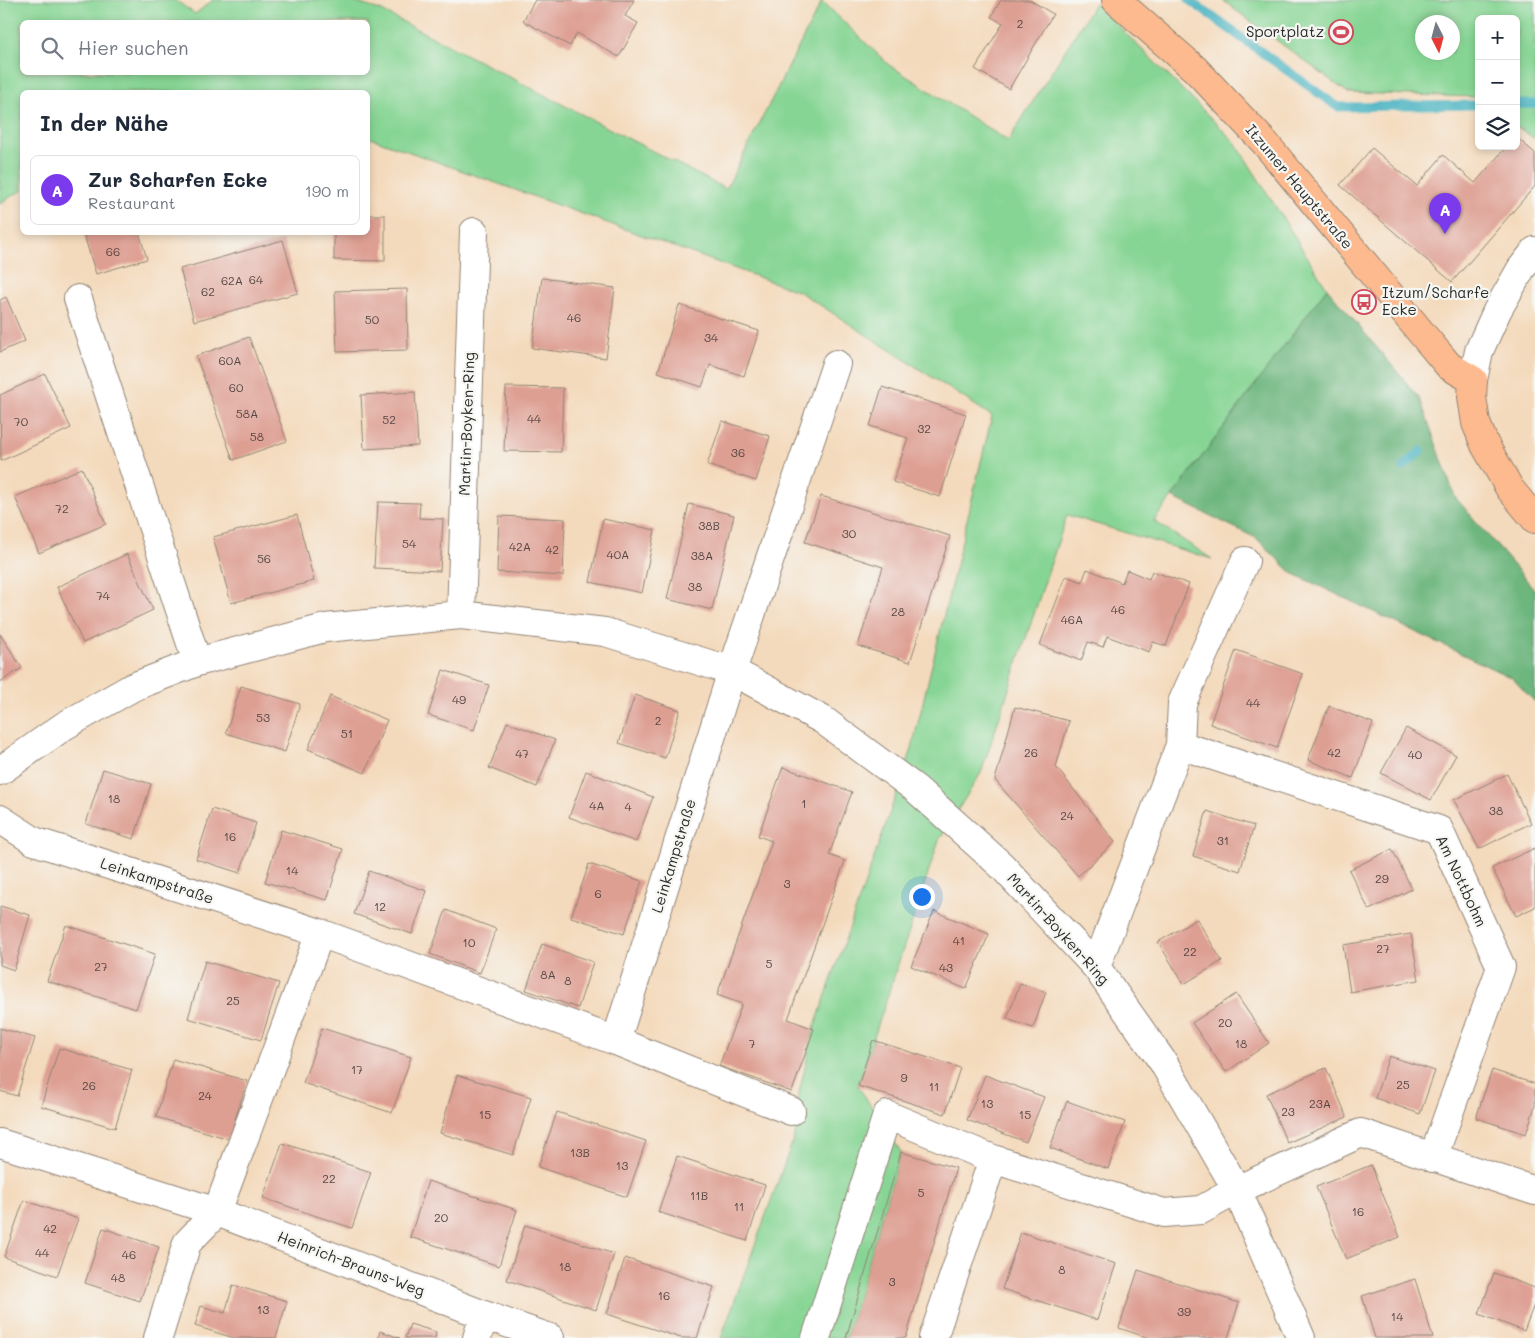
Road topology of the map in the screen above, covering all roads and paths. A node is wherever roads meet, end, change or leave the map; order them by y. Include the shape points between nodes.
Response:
1 (1116, 0) edge
2 (474, 232) dead end
3 (1535, 251) edge
4 (78, 299) dead end
5 (836, 364) dead end
6 (1473, 380) junction
7 (1535, 519) edge
8 (1246, 561) dead end
9 (461, 615) junction
10 (197, 662) junction
11 (732, 671) junction
12 (1180, 745) junction
13 (0, 771) edge
14 (0, 819) edge
15 (320, 933) junction
16 (1096, 967) junction
17 (616, 1041) junction
18 (791, 1111) dead end
19 (0, 1143) edge
20 (1433, 1158) junction
21 (993, 1159) junction
22 (1236, 1190) junction
23 (1535, 1191) edge
24 (217, 1212) junction
25 (481, 1326) edge
26 (158, 1338) edge
27 (550, 1338) edge
28 (816, 1338) edge
29 (934, 1338) edge
30 (1301, 1338) edge

1 - 6 main road, Itzumer Hauptstraße via 1195,69 1247,124 1449,366
2 - 9 street, Martin-Boyken-Ring
3 - 6 street via 1497,311 1479,351
4 - 10 street
5 - 11 street
6 - 7 main road via 1476,423 1485,445 1510,489
8 - 12 street via 1182,703
9 - 10 street, Martin-Boyken-Ring via 325,628
9 - 11 street, Martin-Boyken-Ring via 605,632
10 - 13 street, Martin-Boyken-Ring via 133,687 64,726
11 - 16 street, Martin-Boyken-Ring via 823,720 916,789 1002,866
11 - 17 street, Leinkampstraße
12 - 16 street
12 - 20 street, Am Nottbohm via 1439,830 1501,967
14 - 15 street, Leinkampstraße via 34,842
15 - 17 street, Leinkampstraße
15 - 24 street
16 - 22 street, Martin-Boyken-Ring via 1163,1062
17 - 18 street, Leinkampstraße
19 - 24 street, Heinrich-Brauns-Weg
20 - 22 street via 1361,1133
20 - 23 street
21 - 22 street via 1164,1213 1201,1210
21 - 28 street via 888,1115
21 - 29 street
22 - 30 street, Martin-Boyken-Ring
24 - 25 street, Heinrich-Brauns-Weg
24 - 26 street via 188,1243
25 - 27 street, Heinrich-Brauns-Weg

